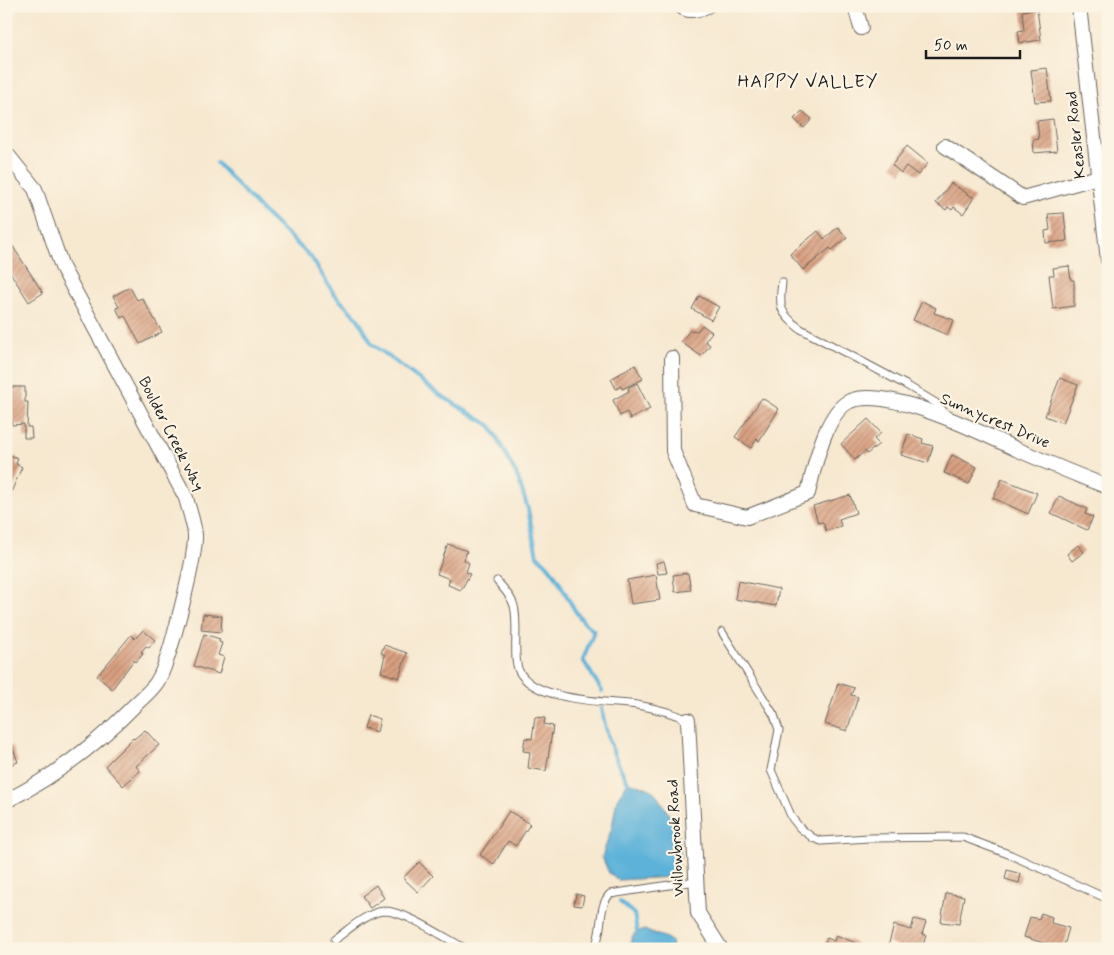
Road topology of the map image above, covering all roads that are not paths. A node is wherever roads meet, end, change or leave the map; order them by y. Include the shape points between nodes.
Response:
1 (681, 6) edge
2 (707, 6) edge
3 (855, 6) edge
4 (1079, 6) edge
5 (861, 28) dead end
6 (946, 146) dead end
7 (6, 153) edge
8 (1098, 177) junction
9 (1108, 260) edge
10 (782, 282) dead end
11 (672, 358) dead end
12 (949, 418) junction
13 (1108, 487) edge
14 (497, 581) dead end
15 (722, 632) dead end
16 (688, 720) joint
17 (6, 801) edge
18 (696, 881) junction
19 (1108, 899) edge
20 (334, 940) dead end
21 (466, 949) edge
22 (594, 949) edge
23 (721, 949) edge

1 - 2 street via 695,10
3 - 5 street
4 - 8 street, Keasler Road
6 - 8 street via 1023,198
7 - 17 street, Boulder Creek Way via 35,189 62,267 186,498 195,535 167,661 157,682 123,718 78,754 34,787
8 - 9 street, Keasler Road
10 - 12 lane via 780,303 784,316 799,328 936,403
11 - 12 street, Sunnycrest Drive via 673,451 695,506 747,516 808,493 823,435 840,409 850,401 880,398
12 - 13 street, Sunnycrest Drive
14 - 16 lane via 514,604 518,628 516,664 530,683 558,696 653,708
15 - 19 lane via 774,714 779,730 771,770 792,818 806,833 821,841 963,837
16 - 18 street, Willowbrook Road
18 - 22 lane via 610,894 604,900
18 - 23 street, Willowbrook Road via 698,913
20 - 21 lane via 364,919 383,911 400,914

